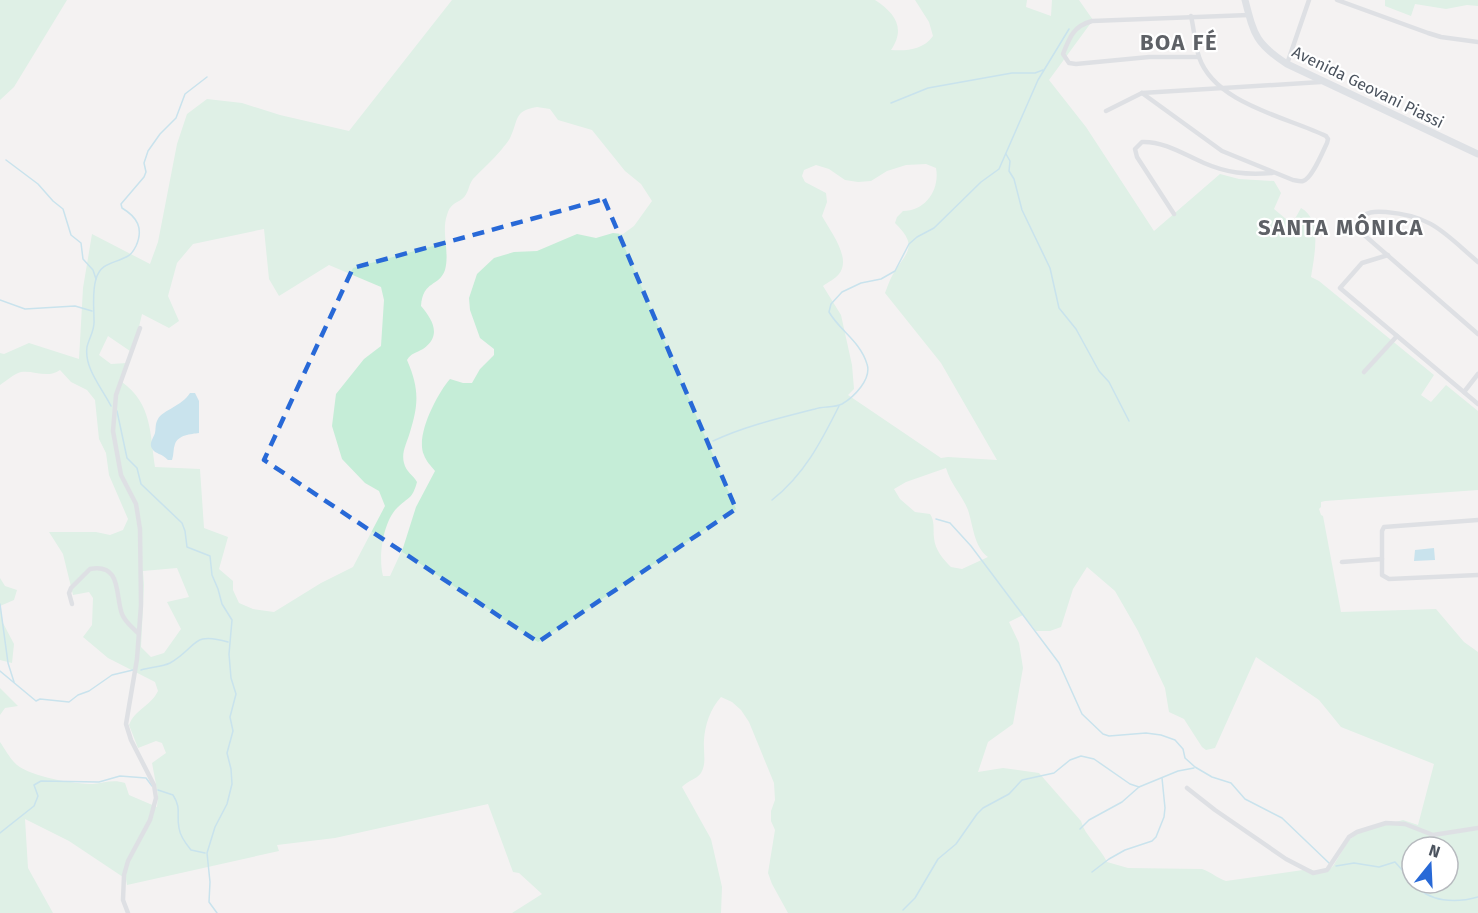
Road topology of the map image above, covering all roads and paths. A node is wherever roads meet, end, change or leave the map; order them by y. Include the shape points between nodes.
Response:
1 (1245, 0) edge
2 (1309, 0) edge
3 (1337, 0) edge
4 (1249, 15) junction
5 (1191, 16) junction
6 (1478, 42) edge
7 (1199, 57) junction
8 (1287, 64) junction
9 (1323, 82) junction
10 (1222, 88) junction
11 (1142, 93) junction
12 (1106, 111) dead end
13 (1478, 154) edge
14 (1273, 173) junction
15 (1174, 214) dead end
16 (1388, 255) junction
17 (1478, 262) edge
18 (140, 328) dead end
19 (1478, 334) edge
20 (1397, 336) junction
21 (1364, 372) dead end
22 (1478, 374) edge
23 (1464, 392) junction
24 (1478, 404) edge
25 (1478, 520) edge
26 (1382, 560) junction
27 (1342, 562) dead end
28 (1478, 575) edge
29 (72, 604) dead end
30 (138, 633) junction
31 (1187, 788) dead end
32 (1478, 828) edge
33 (128, 913) edge

1 - 4 main road, Avenida Geovani Piassi
2 - 8 street
3 - 6 street via 1441,37
4 - 5 street
4 - 8 main road, Avenida Geovani Piassi via 1260,43
5 - 7 street
5 - 7 street via 1092,21 1079,25 1063,54 1069,63 1076,64
7 - 10 street via 1212,80
8 - 9 main road, Avenida Geovani Piassi
9 - 10 street
9 - 13 main road, Avenida Geovani Piassi
10 - 11 street
10 - 14 street via 1328,139 1306,180
11 - 12 street
11 - 14 street via 1222,151
14 - 15 street via 1246,175 1160,144 1142,142 1136,149 1137,157
16 - 17 street via 1359,230 1358,222 1364,215 1377,211 1417,216 1436,225
16 - 19 street
16 - 20 street via 1362,263 1340,288
18 - 30 street via 116,395 113,431 122,475 139,519
20 - 21 street
20 - 23 street
22 - 23 street
23 - 24 street
25 - 26 street via 1383,528
26 - 27 street
26 - 28 street via 1385,578
29 - 30 street via 71,588 90,569 108,571 115,580 122,615
30 - 33 street via 126,724 152,779 156,798 124,875 123,900
31 - 32 street via 1313,873 1327,870 1348,837 1386,823 1405,824 1433,835

